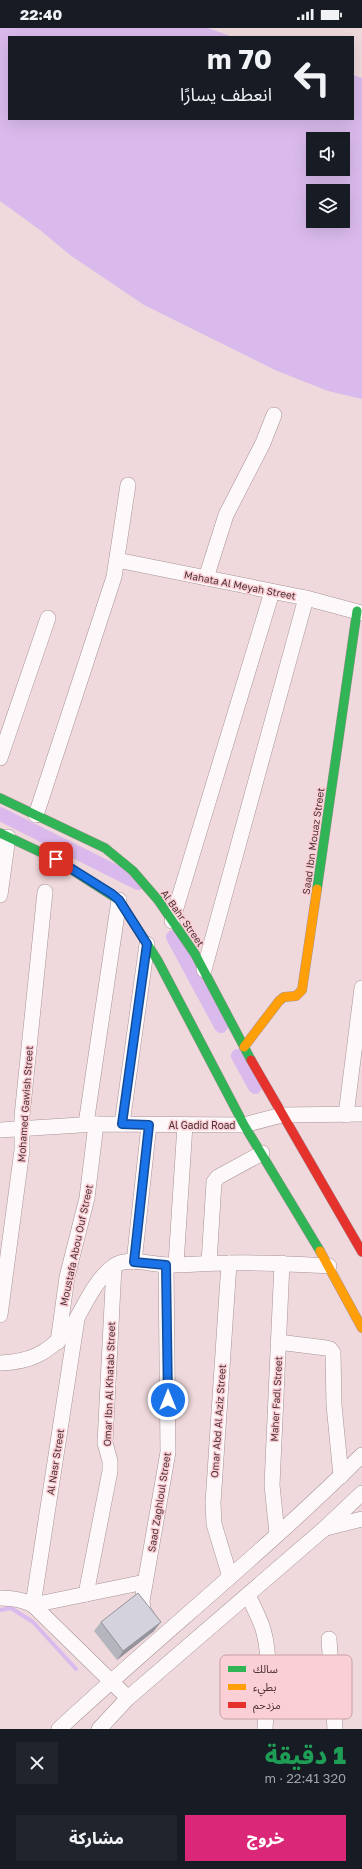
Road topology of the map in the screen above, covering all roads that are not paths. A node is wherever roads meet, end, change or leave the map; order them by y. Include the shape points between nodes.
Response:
1 (274, 415) dead end
2 (128, 485) dead end
3 (117, 560) junction
4 (206, 578) junction
5 (272, 592) junction
6 (306, 598) junction
7 (360, 612) edge
8 (48, 618) dead end
9 (0, 758) edge
10 (0, 798) edge
11 (36, 815) junction
12 (4, 835) edge
13 (45, 892) dead end
14 (0, 895) edge
15 (119, 900) junction
16 (172, 921) junction
17 (147, 944) junction
18 (204, 970) junction
19 (362, 988) edge
20 (244, 1047) junction
21 (346, 1114) junction
22 (362, 1114) edge
23 (282, 1115) junction
24 (91, 1124) junction
25 (122, 1124) junction
26 (149, 1125) junction
27 (186, 1125) junction
28 (244, 1125) junction
29 (22, 1128) junction
30 (0, 1130) edge
31 (262, 1153) junction
32 (362, 1252) edge
33 (134, 1262) junction
34 (209, 1263) junction
35 (229, 1263) junction
36 (282, 1263) junction
37 (171, 1265) junction
38 (114, 1266) junction
39 (328, 1266) junction
40 (0, 1315) edge
41 (77, 1319) junction
42 (362, 1328) edge
43 (58, 1342) junction
44 (278, 1342) junction
45 (0, 1363) edge
46 (362, 1455) edge
47 (341, 1476) junction
48 (362, 1493) edge
49 (362, 1519) edge
50 (325, 1528) junction
51 (277, 1534) junction
52 (230, 1577) junction
53 (145, 1582) junction
54 (86, 1594) junction
55 (248, 1595) junction
56 (0, 1598) edge
57 (33, 1605) junction
58 (162, 1636) junction
59 (329, 1638) dead end
60 (266, 1655) edge
61 (330, 1655) edge
62 (110, 1681) junction
63 (128, 1698) junction
64 (265, 1719) edge
65 (334, 1719) edge
66 (59, 1729) edge
67 (99, 1729) edge
68 (265, 1729) edge
69 (335, 1729) edge

1 - 4 street via 226,515
2 - 3 street
3 - 4 street, Mahata Al Meyah Street
3 - 11 street via 114,577
4 - 5 street, Mahata Al Meyah Street
5 - 6 street, Mahata Al Meyah Street
5 - 16 street
6 - 7 street, Mahata Al Meyah Street
6 - 18 street
7 - 20 street, Saad Ibn Mouaz Street via 302,990 296,996 284,997 279,1001
8 - 9 street
10 - 11 street, Al Bahr Street
11 - 16 street, Al Bahr Street via 105,848 133,871
12 - 14 street
12 - 15 street via 56,859
13 - 29 street, Mohamed Gawish Street
15 - 17 street
15 - 24 street, Moustafa Abou Ouf Street
16 - 18 street, Al Bahr Street
17 - 25 street
17 - 28 street
18 - 20 street, Al Bahr Street
19 - 21 street
20 - 23 street, Al Bahr Street
21 - 22 street, Al Gadid Road
21 - 23 street, Al Gadid Road
23 - 28 street, Al Gadid Road
23 - 32 street, Al Bahr Street
24 - 25 street, Al Gadid Road
24 - 29 street, Al Gadid Road
24 - 43 street, Moustafa Abou Ouf Street via 87,1198 68,1277
25 - 26 street, Al Gadid Road
26 - 27 street, Al Gadid Road
26 - 33 street
27 - 28 street, Al Gadid Road
27 - 37 street, Saad Zaghloul Street
28 - 31 street
29 - 30 street, Al Gadid Road
29 - 40 street, Mohamed Gawish Street via 22,1150
31 - 34 street via 218,1177 214,1182
31 - 39 street
33 - 37 street
33 - 38 street
34 - 35 street
34 - 37 street
35 - 36 street
35 - 52 street, Omar Abd Al Aziz Street via 213,1503 214,1524
36 - 39 street
36 - 44 street, Maher Fadl Street
37 - 53 street, Saad Zaghloul Street via 168,1452
38 - 41 street via 93,1289
38 - 54 street, Omar Ibn Al Khatab Street via 106,1443 110,1466
39 - 42 street
41 - 43 street
41 - 57 street, Al Nasr Street
43 - 45 street via 41,1354
44 - 47 street via 326,1348 333,1353 334,1405
44 - 51 street, Maher Fadl Street via 272,1485
46 - 47 street
47 - 51 street
48 - 50 street
49 - 50 street
50 - 55 street
51 - 52 street
52 - 58 street
53 - 54 street
53 - 58 street, Saad Zaghloul Street via 143,1610
54 - 57 street
55 - 60 street via 263,1629
55 - 63 street
56 - 57 street via 24,1601
57 - 62 street
58 - 62 street
59 - 61 street
62 - 63 street
62 - 66 street
63 - 67 street
64 - 68 street
65 - 69 street

